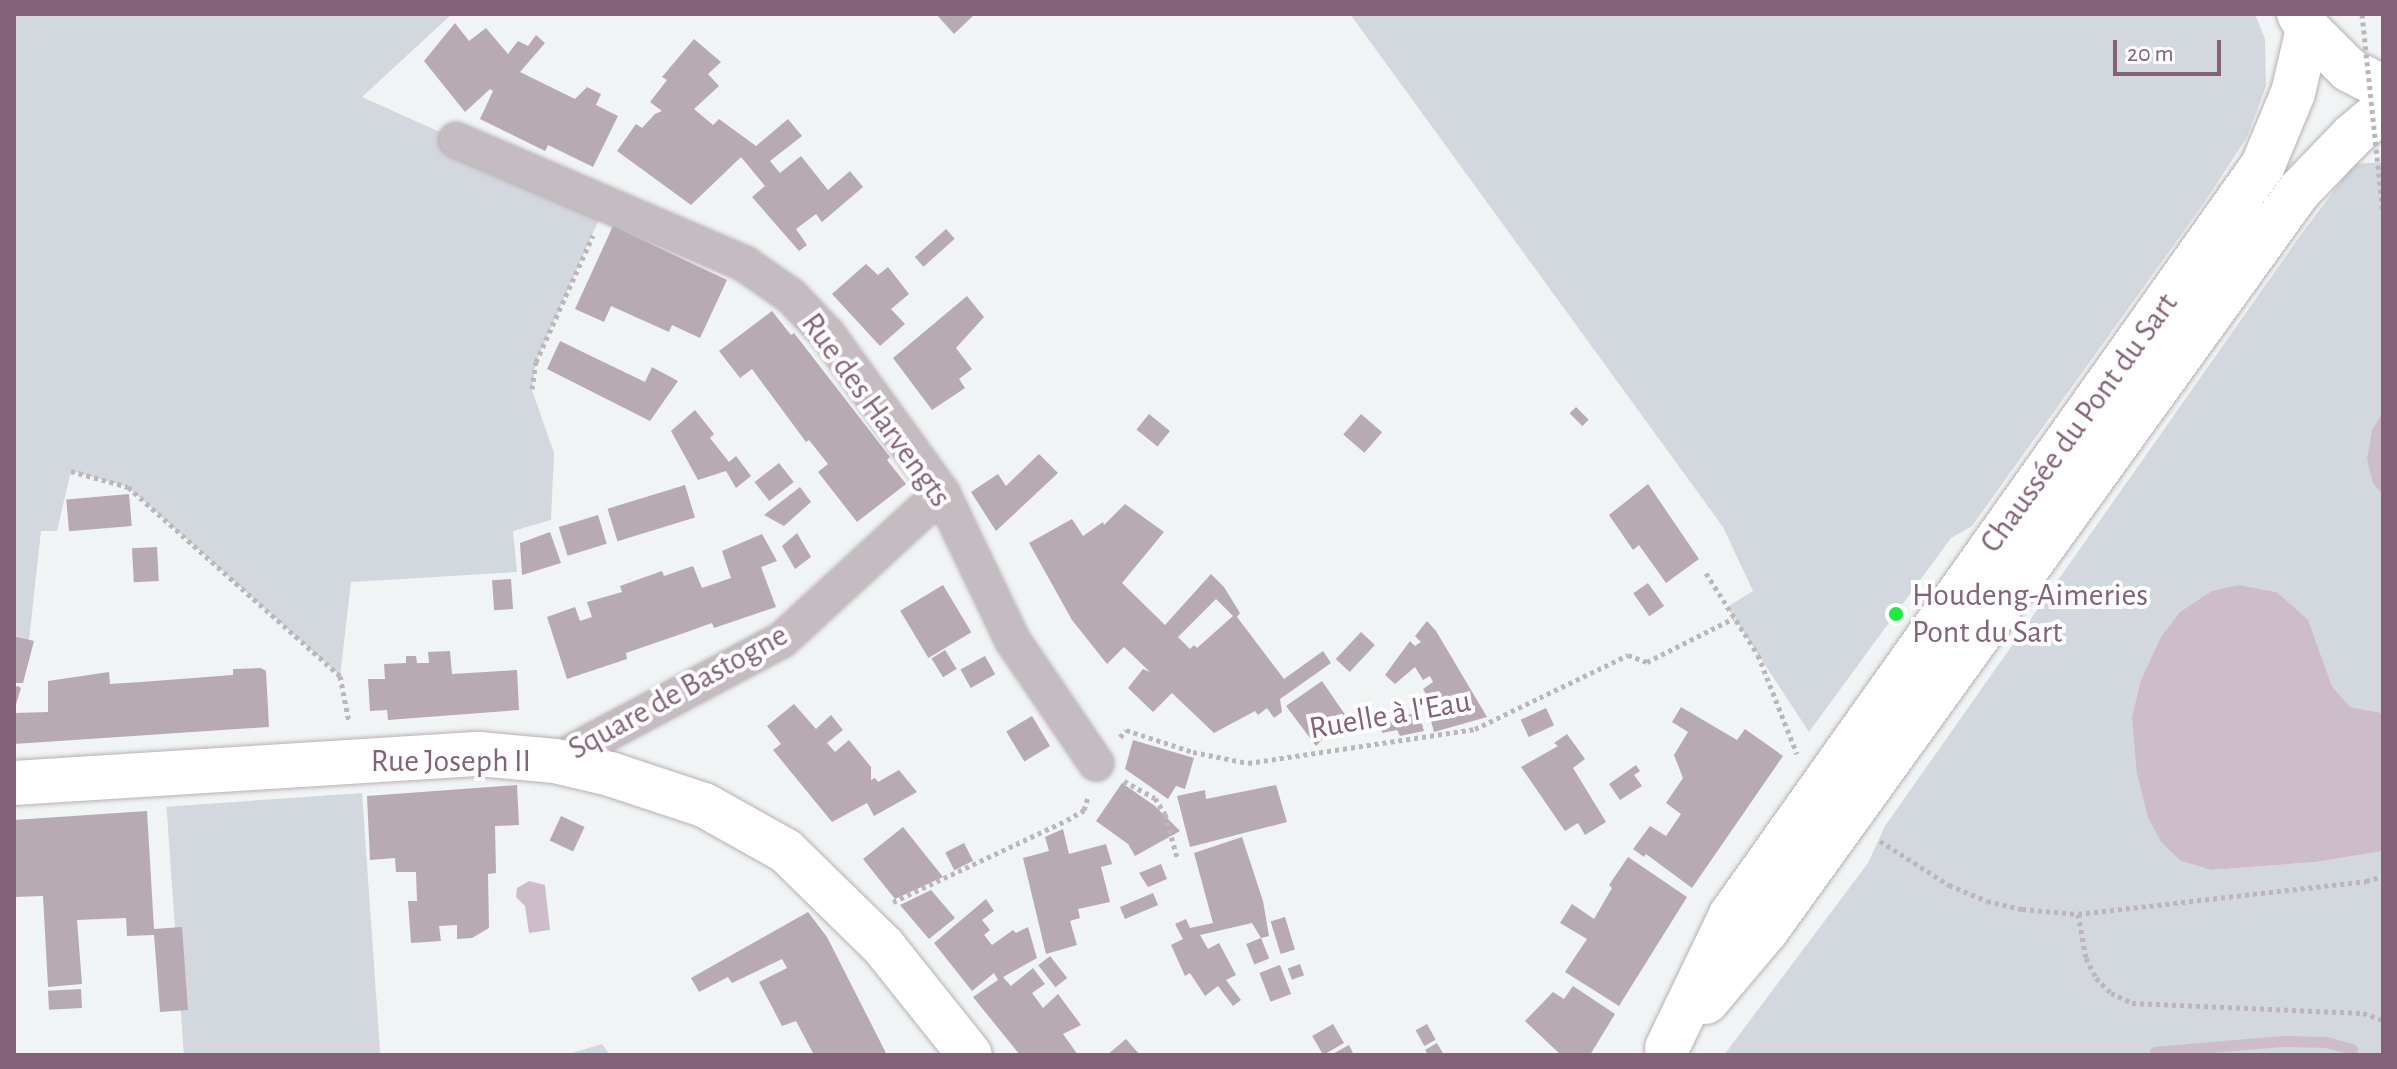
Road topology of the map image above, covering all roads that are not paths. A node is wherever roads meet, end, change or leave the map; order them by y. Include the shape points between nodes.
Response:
1 (2303, 21) edge
2 (2383, 87) edge
3 (2383, 110) edge
4 (456, 140) dead end
5 (942, 493) junction
6 (555, 761) junction
7 (1096, 763) road end
8 (14, 783) edge
9 (1830, 808) junction
10 (1665, 1052) edge
11 (970, 1055) edge

1 - 2 main road via 2349,70
1 - 9 main road, Chaussée du Pont du Sart via 2293,93 2263,165
3 - 9 main road, Chaussée du Pont du Sart via 2299,191
4 - 5 street, Rue des Harvengts via 745,264 791,296 828,335
5 - 6 street, Square de Bastogne via 782,640
5 - 7 street, Rue des Harvengts via 1013,641
6 - 8 main road, Rue Joseph II via 479,754
6 - 11 main road, Rue Joseph II via 662,790 744,825 786,851 883,946
9 - 10 main road, Chaussée du Pont du Sart via 1766,931

